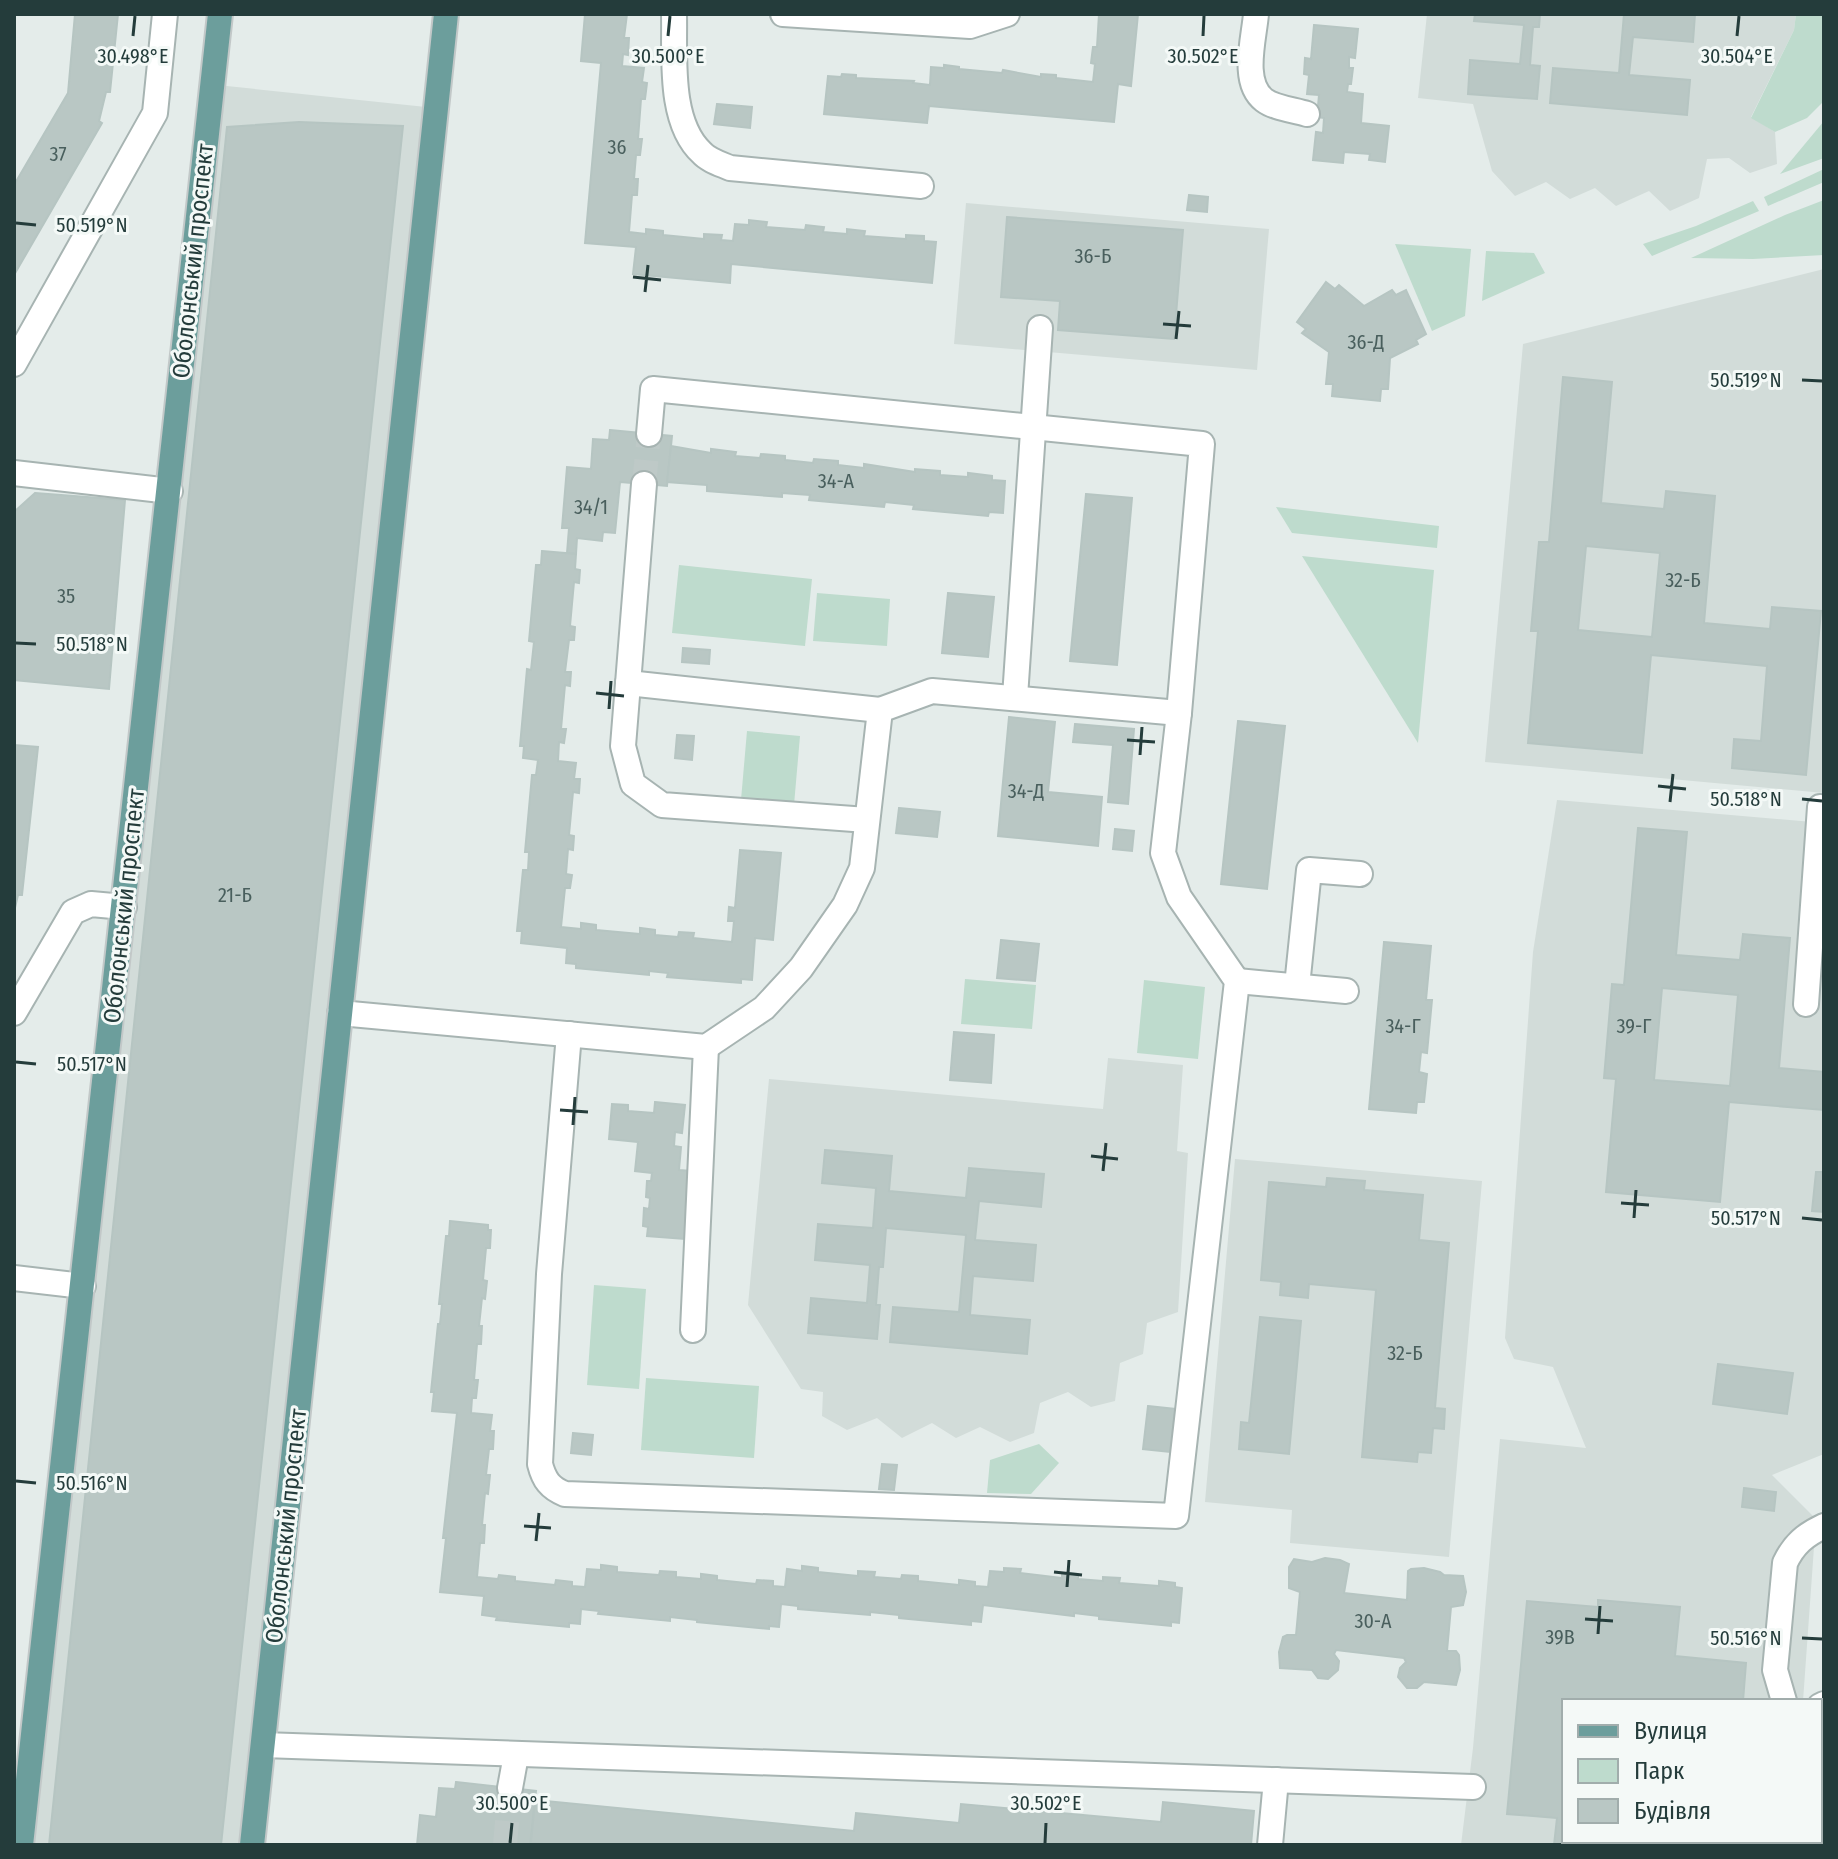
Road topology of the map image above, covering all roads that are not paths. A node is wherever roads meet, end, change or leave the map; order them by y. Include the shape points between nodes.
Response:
1 (165, 14) edge
2 (220, 14) edge
3 (446, 14) edge
4 (674, 14) edge
5 (783, 14) edge
6 (1007, 14) edge
7 (1256, 14) edge
8 (1307, 114) dead end
9 (921, 186) dead end
10 (1040, 328) dead end
11 (14, 364) edge
12 (1034, 426) junction
13 (649, 434) tunnel mouth
14 (14, 473) edge
15 (644, 484) tunnel mouth
16 (170, 491) junction
17 (628, 683) junction
18 (1015, 697) junction
19 (880, 710) junction
20 (1179, 713) junction
21 (1820, 807) dead end
22 (867, 820) junction
23 (1360, 874) dead end
24 (124, 907) junction
25 (1237, 981) junction
26 (1297, 986) junction
27 (1346, 991) dead end
28 (1806, 1004) dead end
29 (14, 1013) edge
30 (340, 1013) junction
31 (569, 1034) junction
32 (706, 1047) junction
33 (14, 1278) edge
34 (83, 1286) junction
35 (693, 1330) dead end
36 (1824, 1526) edge
37 (1783, 1699) edge
38 (263, 1745) junction
39 (516, 1755) junction
40 (1276, 1780) junction
41 (1473, 1787) dead end
42 (510, 1788) tunnel mouth
43 (21, 1845) edge
44 (252, 1845) edge
45 (1270, 1845) edge

1 - 11 lane via 155,113
2 - 16 main road, Оболонський проспект
3 - 30 main road, Оболонський проспект
4 - 9 lane via 676,99 685,128 702,154 730,168
5 - 6 lane via 970,26
7 - 8 lane via 1251,67 1256,92 1266,102
10 - 12 lane
12 - 13 lane via 653,389
12 - 18 lane
12 - 20 lane via 1202,444
14 - 16 lane
15 - 17 lane
16 - 24 main road, Оболонський проспект
17 - 19 lane
17 - 22 lane via 623,746 633,784 662,805
18 - 19 lane via 932,691
18 - 20 lane
19 - 22 lane
20 - 25 lane via 1163,853 1179,897
21 - 28 lane
22 - 32 lane via 862,868 822,938 764,1008
23 - 26 lane via 1309,870
24 - 29 lane via 91,904 73,912
24 - 34 main road, Оболонський проспект
25 - 26 lane
25 - 31 lane via 1176,1516 565,1494 554,1489 540,1464
26 - 27 lane
30 - 31 lane
30 - 38 main road, Оболонський проспект
31 - 32 lane
32 - 35 lane
33 - 34 lane
34 - 43 main road, Оболонський проспект
36 - 37 lane via 1802,1538 1785,1563 1775,1670
38 - 39 lane
38 - 44 main road, Оболонський проспект
39 - 40 lane
39 - 42 lane
40 - 41 lane
40 - 45 lane

